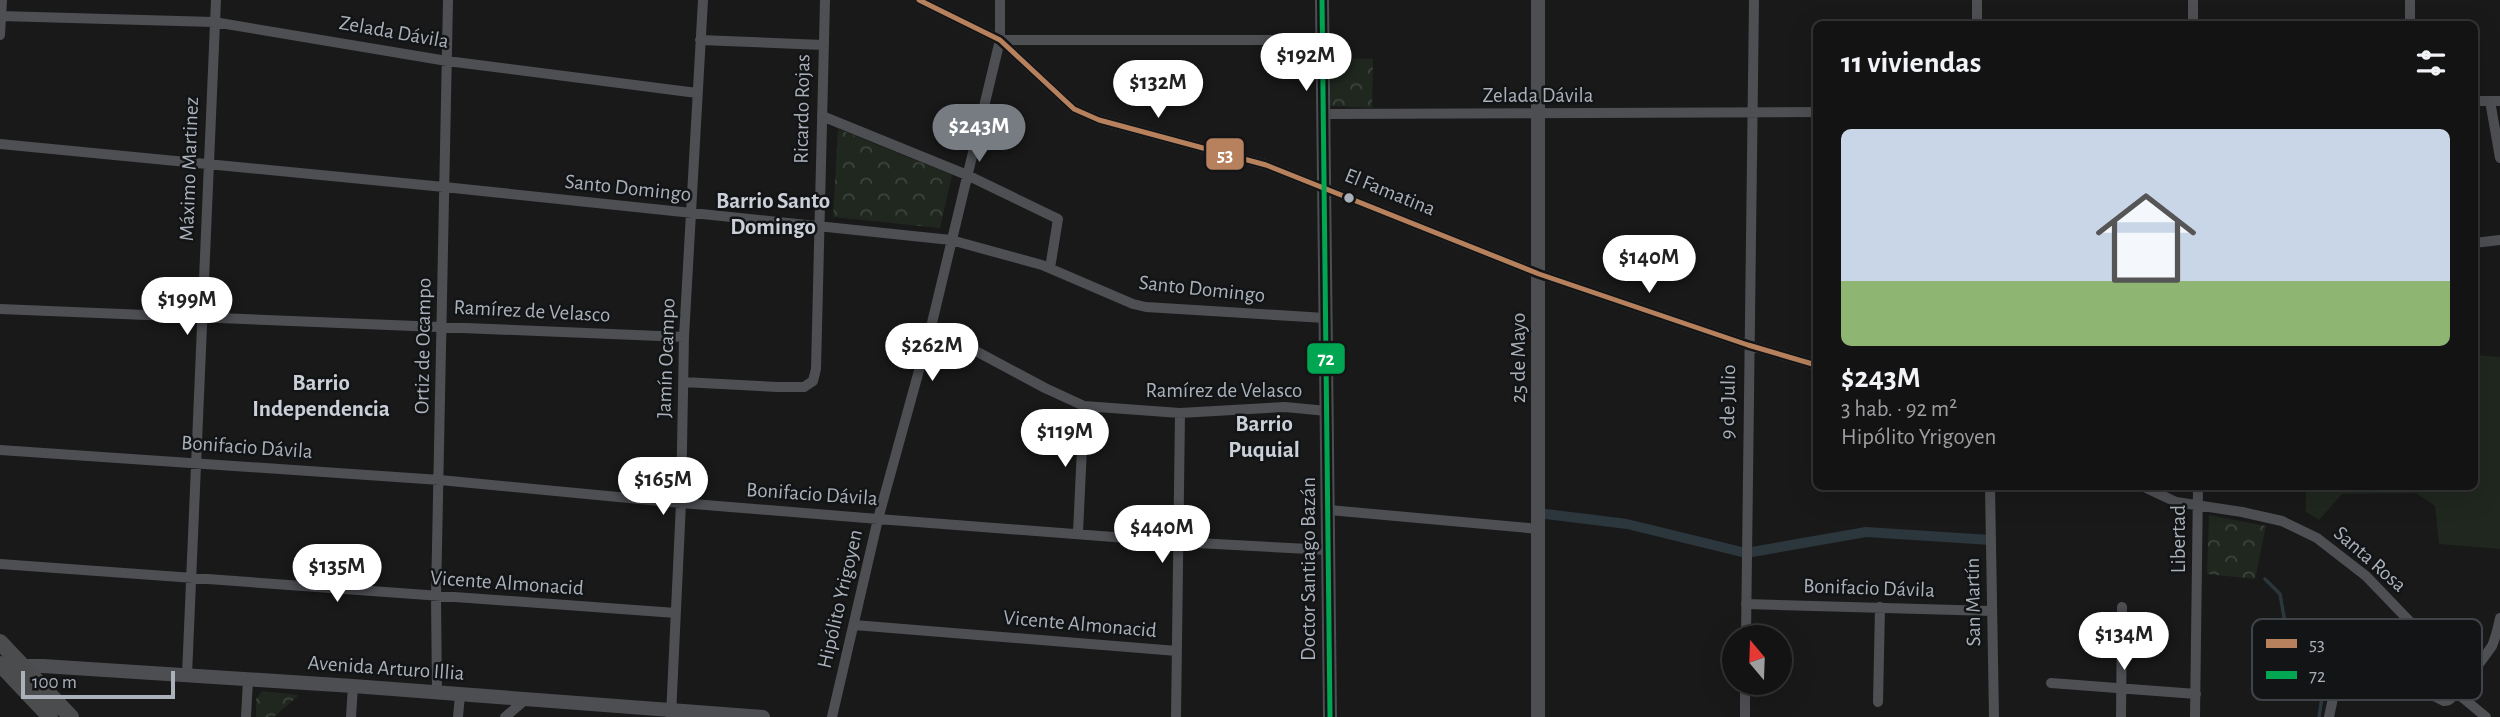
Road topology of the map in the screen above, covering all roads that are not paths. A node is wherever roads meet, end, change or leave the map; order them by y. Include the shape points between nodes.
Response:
1 (2, 0) edge
2 (215, 0) edge
3 (448, 0) edge
4 (703, 0) edge
5 (825, 0) edge
6 (919, 0) edge
7 (1000, 0) edge
8 (1322, 0) edge
9 (1538, 0) edge
10 (1754, 0) edge
11 (1977, 0) edge
12 (2193, 0) edge
13 (2410, 0) edge
14 (0, 16) edge
15 (1977, 21) edge
16 (2193, 21) edge
17 (2410, 21) edge
18 (214, 22) junction
19 (0, 35) edge
20 (700, 40) junction
21 (1000, 40) junction
22 (1322, 40) junction
23 (823, 45) junction
24 (447, 61) junction
25 (697, 93) junction
26 (2495, 101) edge
27 (1813, 112) edge
28 (1752, 113) junction
29 (1324, 114) junction
30 (1538, 114) junction
31 (822, 116) junction
32 (0, 144) edge
33 (2500, 158) edge
34 (208, 164) junction
35 (967, 175) junction
36 (1323, 185) junction
37 (444, 187) junction
38 (693, 214) junction
39 (820, 226) junction
40 (951, 240) junction
41 (2500, 240) edge
42 (2478, 243) edge
43 (1050, 268) junction
44 (1539, 274) junction
45 (0, 309) edge
46 (203, 318) junction
47 (1325, 318) junction
48 (443, 326) junction
49 (931, 327) junction
50 (684, 337) junction
51 (1748, 345) junction
52 (1813, 364) edge
53 (683, 382) junction
54 (1084, 406) junction
55 (1327, 411) junction
56 (1180, 413) junction
57 (0, 450) edge
58 (197, 463) junction
59 (440, 480) junction
60 (1990, 490) edge
61 (2150, 490) edge
62 (2198, 490) edge
63 (681, 503) junction
64 (2198, 504) junction
65 (1329, 510) junction
66 (878, 519) junction
67 (1539, 529) junction
68 (1078, 533) junction
69 (1178, 542) junction
70 (1328, 550) junction
71 (0, 564) edge
72 (191, 577) junction
73 (436, 597) junction
74 (1746, 604) junction
75 (1880, 607) junction
76 (2122, 607) dead end
77 (1992, 611) junction
78 (676, 613) junction
79 (2500, 618) edge
80 (2407, 619) edge
81 (855, 625) junction
82 (1746, 625) edge
83 (0, 642) edge
84 (1177, 651) junction
85 (2482, 659) edge
86 (10, 668) edge
87 (187, 675) junction
88 (248, 680) junction
89 (2050, 683) dead end
90 (353, 686) junction
91 (2122, 688) junction
92 (437, 693) junction
93 (2196, 694) junction
94 (460, 695) junction
95 (1745, 695) edge
96 (525, 700) junction
97 (2466, 700) edge
98 (1878, 702) dead end
99 (679, 714) edge
100 (50, 717) edge
101 (71, 717) edge
102 (246, 717) edge
103 (351, 717) edge
104 (458, 717) edge
105 (505, 717) edge
106 (763, 717) edge
107 (832, 717) edge
108 (1176, 717) edge
109 (1330, 717) edge
110 (1538, 717) edge
111 (1745, 717) edge
112 (1994, 717) edge
113 (2121, 717) edge
114 (2195, 717) edge
115 (2486, 717) edge

1 - 14 street
2 - 18 street, Máximo Martinez
3 - 24 street, Ortiz de Ocampo
4 - 20 street, Jamín Ocampo
5 - 23 street, Ricardo Rojas
6 - 21 street, El Famatina
7 - 21 street, Hipólito Yrigoyen
8 - 22 main road, Doctor Santiago Bazán
9 - 30 main road, 25 de Mayo
10 - 28 street, 9 de Julio
11 - 15 street
12 - 16 street
13 - 17 street
14 - 18 street, Zelada Dávila
14 - 19 street
18 - 24 street, Zelada Dávila
18 - 34 street, Máximo Martinez
20 - 23 street
20 - 25 street, Jamín Ocampo
21 - 22 street
21 - 35 street, Hipólito Yrigoyen
21 - 36 street, El Famatina via 1074,108 1099,120 1266,164
22 - 29 main road, Doctor Santiago Bazán
23 - 31 street, Ricardo Rojas
24 - 25 street, Zelada Dávila
24 - 37 street, Ortiz de Ocampo
25 - 38 street, Jamín Ocampo
26 - 33 street
27 - 28 street, Zelada Dávila
28 - 30 street, Zelada Dávila
28 - 51 street, 9 de Julio
29 - 30 street, Zelada Dávila
29 - 36 main road, Doctor Santiago Bazán
30 - 44 main road, 25 de Mayo
31 - 35 street
31 - 39 street, Ricardo Rojas
32 - 34 street, Santo Domingo
34 - 37 street, Santo Domingo
34 - 46 street, Máximo Martinez
35 - 40 street, Hipólito Yrigoyen
35 - 43 street via 1058,219
36 - 44 street, El Famatina
36 - 47 main road, Doctor Santiago Bazán
37 - 38 street, Santo Domingo
37 - 48 street, Ortiz de Ocampo
38 - 39 street, Santo Domingo
38 - 50 street, Jamín Ocampo
39 - 40 street, Santo Domingo
39 - 53 street, Ricardo Rojas via 813,381 804,387
40 - 43 street, Santo Domingo
40 - 49 street, Hipólito Yrigoyen
41 - 42 street
43 - 47 street, Santo Domingo via 1146,307
44 - 51 street, El Famatina
44 - 67 main road, 25 de Mayo
45 - 46 street, Ramírez de Velasco
46 - 48 street, Ramírez de Velasco
46 - 58 street, Máximo Martinez
47 - 55 main road, Doctor Santiago Bazán
48 - 50 street, Ramírez de Velasco
48 - 59 street, Ortiz de Ocampo
49 - 54 street, Ramírez de Velasco
49 - 66 street, Hipólito Yrigoyen
50 - 53 street, Jamín Ocampo
51 - 52 street
51 - 74 street, 9 de Julio
53 - 63 street, Jamín Ocampo
54 - 56 street, Ramírez de Velasco
54 - 68 street
55 - 56 street, Ramírez de Velasco via 1285,407
55 - 65 main road, Doctor Santiago Bazán
56 - 69 street
57 - 58 street, Bonifacio Dávila
58 - 59 street, Bonifacio Dávila
58 - 72 street, Máximo Martinez
59 - 63 street, Bonifacio Dávila
59 - 73 street, Ortiz de Ocampo
60 - 77 street, San Martín
61 - 64 street, Santa Rosa via 2176,502
62 - 64 street, Libertad
63 - 66 street, Bonifacio Dávila
63 - 78 street, Jamín Ocampo
64 - 80 street, Santa Rosa via 2301,529 2345,558
64 - 93 street, Libertad
65 - 67 street
65 - 70 main road, Doctor Santiago Bazán
66 - 68 street, Bonifacio Dávila
66 - 81 street, Hipólito Yrigoyen
67 - 110 main road, 25 de Mayo
68 - 69 street, Bonifacio Dávila
69 - 70 street, Bonifacio Dávila
69 - 84 street
70 - 109 main road, Doctor Santiago Bazán
71 - 72 street, Vicente Almonacid
72 - 73 street, Vicente Almonacid
72 - 87 street, Máximo Martinez
73 - 78 street, Vicente Almonacid
73 - 92 street, Ortiz de Ocampo
74 - 75 street, Bonifacio Dávila
74 - 82 street, 9 de Julio
75 - 77 street, Bonifacio Dávila
75 - 98 street
76 - 91 street
77 - 112 street, San Martín
78 - 99 street, Jamín Ocampo
79 - 85 street via 2492,646
81 - 84 street, Vicente Almonacid
81 - 107 street, Hipólito Yrigoyen
83 - 86 main road
84 - 108 street
86 - 87 main road, Avenida Arturo Illia
86 - 100 main road
86 - 101 main road
87 - 88 main road, Avenida Arturo Illia
88 - 90 main road, Avenida Arturo Illia
88 - 102 street
89 - 91 street
90 - 92 main road, Avenida Arturo Illia
90 - 103 street
91 - 93 street
91 - 113 street
92 - 94 main road, Avenida Arturo Illia
93 - 114 street, Libertad
94 - 96 main road, Avenida Arturo Illia
94 - 104 street
95 - 111 street
96 - 99 main road, Avenida Arturo Illia
96 - 105 street
97 - 115 street, Santa Rosa
99 - 106 main road, Avenida Arturo Illia

